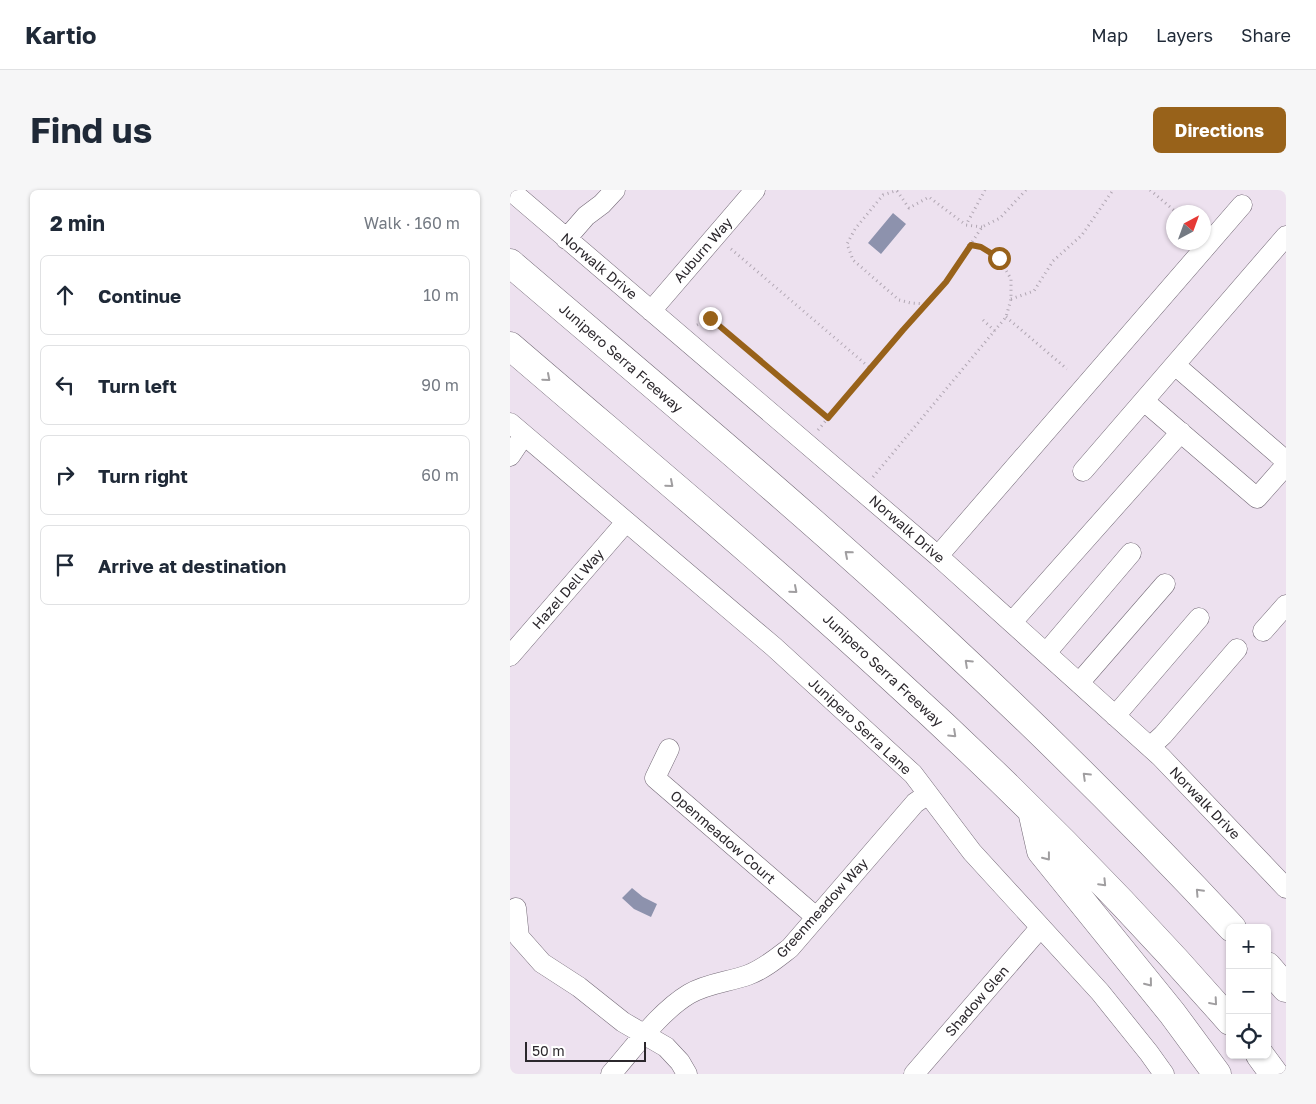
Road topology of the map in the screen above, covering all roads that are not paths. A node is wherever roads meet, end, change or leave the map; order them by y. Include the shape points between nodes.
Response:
1 (510, 190) edge
2 (615, 190) edge
3 (755, 190) edge
4 (1242, 205) dead end
5 (1286, 236) edge
6 (566, 238) junction
7 (510, 264) edge
8 (651, 311) junction
9 (510, 346) edge
10 (1175, 365) junction
11 (1144, 400) junction
12 (517, 429) edge
13 (1181, 432) junction
14 (510, 456) edge
15 (1286, 461) edge
16 (1286, 465) edge
17 (1083, 471) dead end
18 (626, 522) junction
19 (1131, 553) dead end
20 (938, 556) junction
21 (1165, 584) dead end
22 (1286, 605) edge
23 (1198, 618) dead end
24 (1012, 622) junction
25 (1263, 631) dead end
26 (1237, 649) dead end
27 (1046, 653) junction
28 (510, 656) edge
29 (1079, 683) junction
30 (1115, 716) junction
31 (669, 748) dead end
32 (1150, 748) junction
33 (928, 794) junction
34 (1032, 811) junction
35 (1282, 876) edge
36 (516, 908) dead end
37 (816, 917) junction
38 (1228, 924) edge
39 (1040, 928) junction
40 (1271, 958) edge
41 (1286, 964) edge
42 (1270, 969) edge
43 (1286, 988) edge
44 (1226, 1017) edge
45 (644, 1035) junction
46 (1263, 1059) edge
47 (611, 1074) edge
48 (688, 1074) edge
49 (914, 1074) edge
50 (1164, 1074) edge
51 (1217, 1074) edge
52 (1274, 1074) edge

1 - 6 street, Norwalk Drive
2 - 6 street
3 - 8 street, Auburn Way
4 - 20 street
5 - 10 street
6 - 8 street, Norwalk Drive
38 -> 7 highway, Junipero Serra Freeway via 1105,795 941,638 790,503
8 - 20 street, Norwalk Drive
9 -> 34 highway, Junipero Serra Freeway via 821,614
10 - 11 street
10 - 15 street
11 - 13 street
11 - 17 street
12 - 14 street
12 - 18 street, Junipero Serra Lane
13 - 16 street via 1257,498
13 - 24 street
18 - 28 street, Hazel Dell Way
18 - 33 street, Junipero Serra Lane via 774,647 913,774
19 - 27 street
20 - 24 street, Norwalk Drive
21 - 29 street
22 - 25 street
23 - 30 street
24 - 27 street, Norwalk Drive
26 - 32 street
27 - 29 street, Norwalk Drive
29 - 30 street, Norwalk Drive
30 - 32 street, Norwalk Drive
31 - 37 street, Openmeadow Court via 655,778
32 - 35 street, Norwalk Drive
33 - 37 street, Greenmeadow Way via 914,803
33 - 39 street, Junipero Serra Lane via 972,852
34 -> 44 highway, Junipero Serra Freeway via 1118,898
34 -> 51 highway via 1041,851
36 - 45 street via 519,937 542,963
37 - 45 street, Greenmeadow Way via 790,948 772,963 748,975 715,983 689,994
39 - 49 street, Shadow Glen
39 - 50 street, Junipero Serra Lane via 1100,992
40 - 41 highway
42 - 43 highway
45 - 47 street, Greenmeadow Way
45 - 48 street via 666,1047
46 - 52 highway

